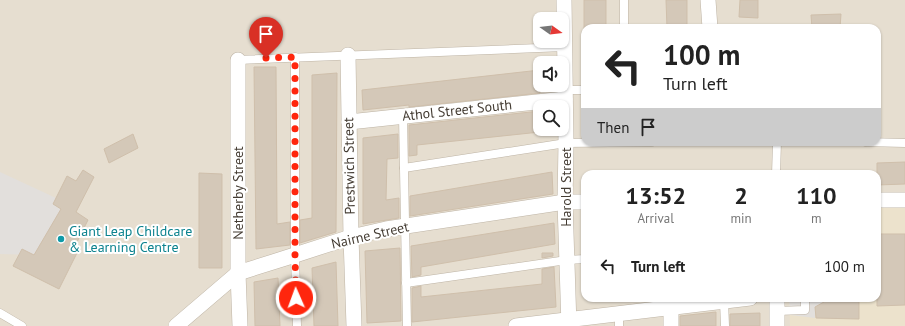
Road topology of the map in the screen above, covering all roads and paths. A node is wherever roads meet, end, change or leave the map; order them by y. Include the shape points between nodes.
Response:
1 (564, 0) edge
2 (624, 0) edge
3 (708, 0) edge
4 (564, 12) edge
5 (624, 24) edge
6 (710, 24) edge
7 (537, 48) edge
8 (564, 48) edge
9 (348, 55) junction
10 (295, 57) junction
11 (238, 60) joint
12 (581, 91) edge
13 (565, 95) junction
14 (403, 116) junction
15 (349, 122) junction
16 (881, 142) edge
17 (566, 143) junction
18 (581, 143) edge
19 (905, 143) edge
20 (777, 146) edge
21 (404, 168) junction
22 (776, 170) edge
23 (881, 200) edge
24 (905, 200) edge
25 (565, 202) junction
26 (581, 202) edge
27 (404, 226) junction
28 (350, 237) junction
29 (295, 255) junction
30 (581, 259) edge
31 (567, 260) junction
32 (238, 273) junction
33 (406, 284) junction
34 (715, 302) edge
35 (724, 302) edge
36 (805, 302) edge
37 (777, 304) edge
38 (671, 307) junction
39 (0, 313) edge
40 (619, 320) edge
41 (569, 323) edge
42 (22, 326) edge
43 (176, 326) edge
44 (240, 326) edge
45 (297, 326) edge
46 (354, 326) edge
47 (407, 326) edge
48 (516, 326) edge
49 (671, 326) edge
50 (725, 326) edge
51 (778, 326) edge

1 - 4 street, Harold Street
2 - 5 lane
3 - 6 street
7 - 9 lane
8 - 13 street, Harold Street
9 - 10 lane
9 - 15 street, Prestwich Street
10 - 11 lane
10 - 29 lane
11 - 32 street, Netherby Street
12 - 13 lane
13 - 14 street, Athol Street South
13 - 17 street, Harold Street
14 - 15 street, Athol Street South
14 - 21 lane
15 - 28 street, Prestwich Street
16 - 19 lane
17 - 18 lane
17 - 21 lane
17 - 25 street, Harold Street
20 - 22 lane
21 - 27 lane
23 - 24 street
25 - 26 street, Nairne Street
25 - 27 street, Nairne Street
25 - 31 street, Harold Street
27 - 28 street, Nairne Street
27 - 33 lane
28 - 29 street, Nairne Street
28 - 46 street, Prestwich Street
29 - 32 street, Nairne Street
29 - 45 lane
30 - 31 lane
31 - 33 lane
31 - 41 street, Harold Street
32 - 43 street, Nairne Street
32 - 44 street, Netherby Street
33 - 47 lane
34 - 38 street
35 - 50 lane
36 - 37 lane via 805,310
37 - 51 street
38 - 40 street
38 - 49 street
39 - 42 lane
40 - 41 street
41 - 48 street

